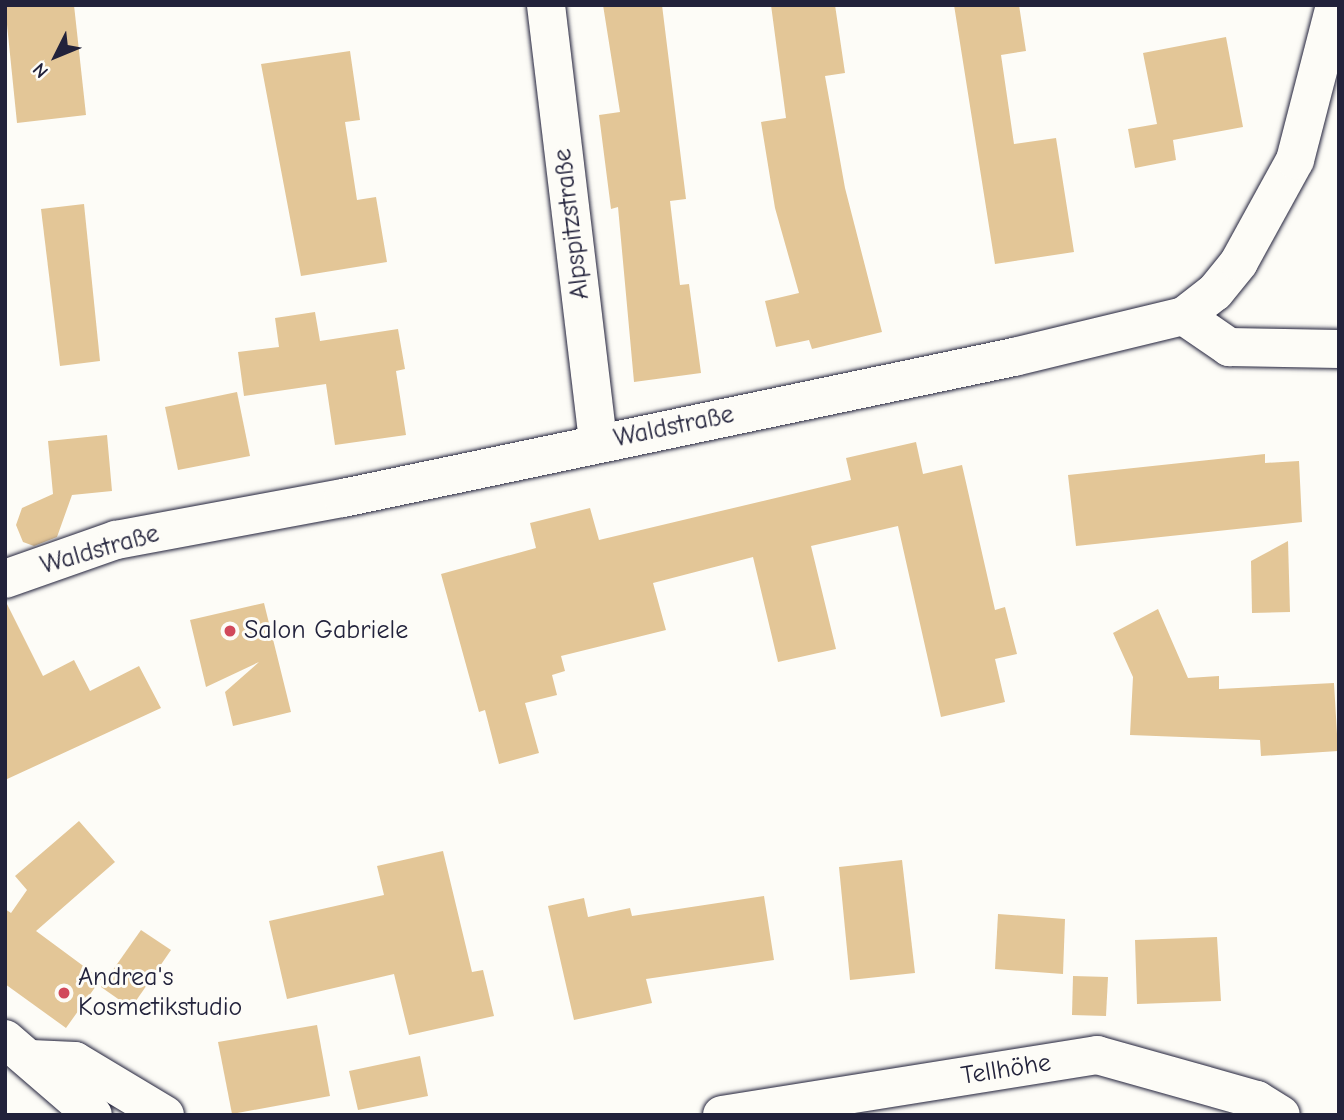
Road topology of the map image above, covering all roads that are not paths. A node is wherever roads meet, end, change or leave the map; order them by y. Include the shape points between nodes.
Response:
1 (545, 5) edge
2 (1335, 5) edge
3 (1184, 316) junction
4 (1339, 349) edge
5 (598, 443) junction
6 (5, 579) edge
7 (18, 1049) edge
8 (788, 1110) edge
9 (93, 1115) edge
10 (165, 1115) edge
11 (722, 1115) edge
12 (1281, 1115) edge

1 - 5 street, Alpspitzstraße
2 - 3 street via 1295,160 1239,262 1215,292
3 - 4 street via 1229,347
3 - 5 street, Waldstraße via 1014,357
5 - 6 street, Waldstraße via 116,540
7 - 9 street
7 - 10 street via 75,1061
8 - 11 street, Tellhöhe
8 - 12 street, Tellhöhe via 1097,1055 1258,1100

